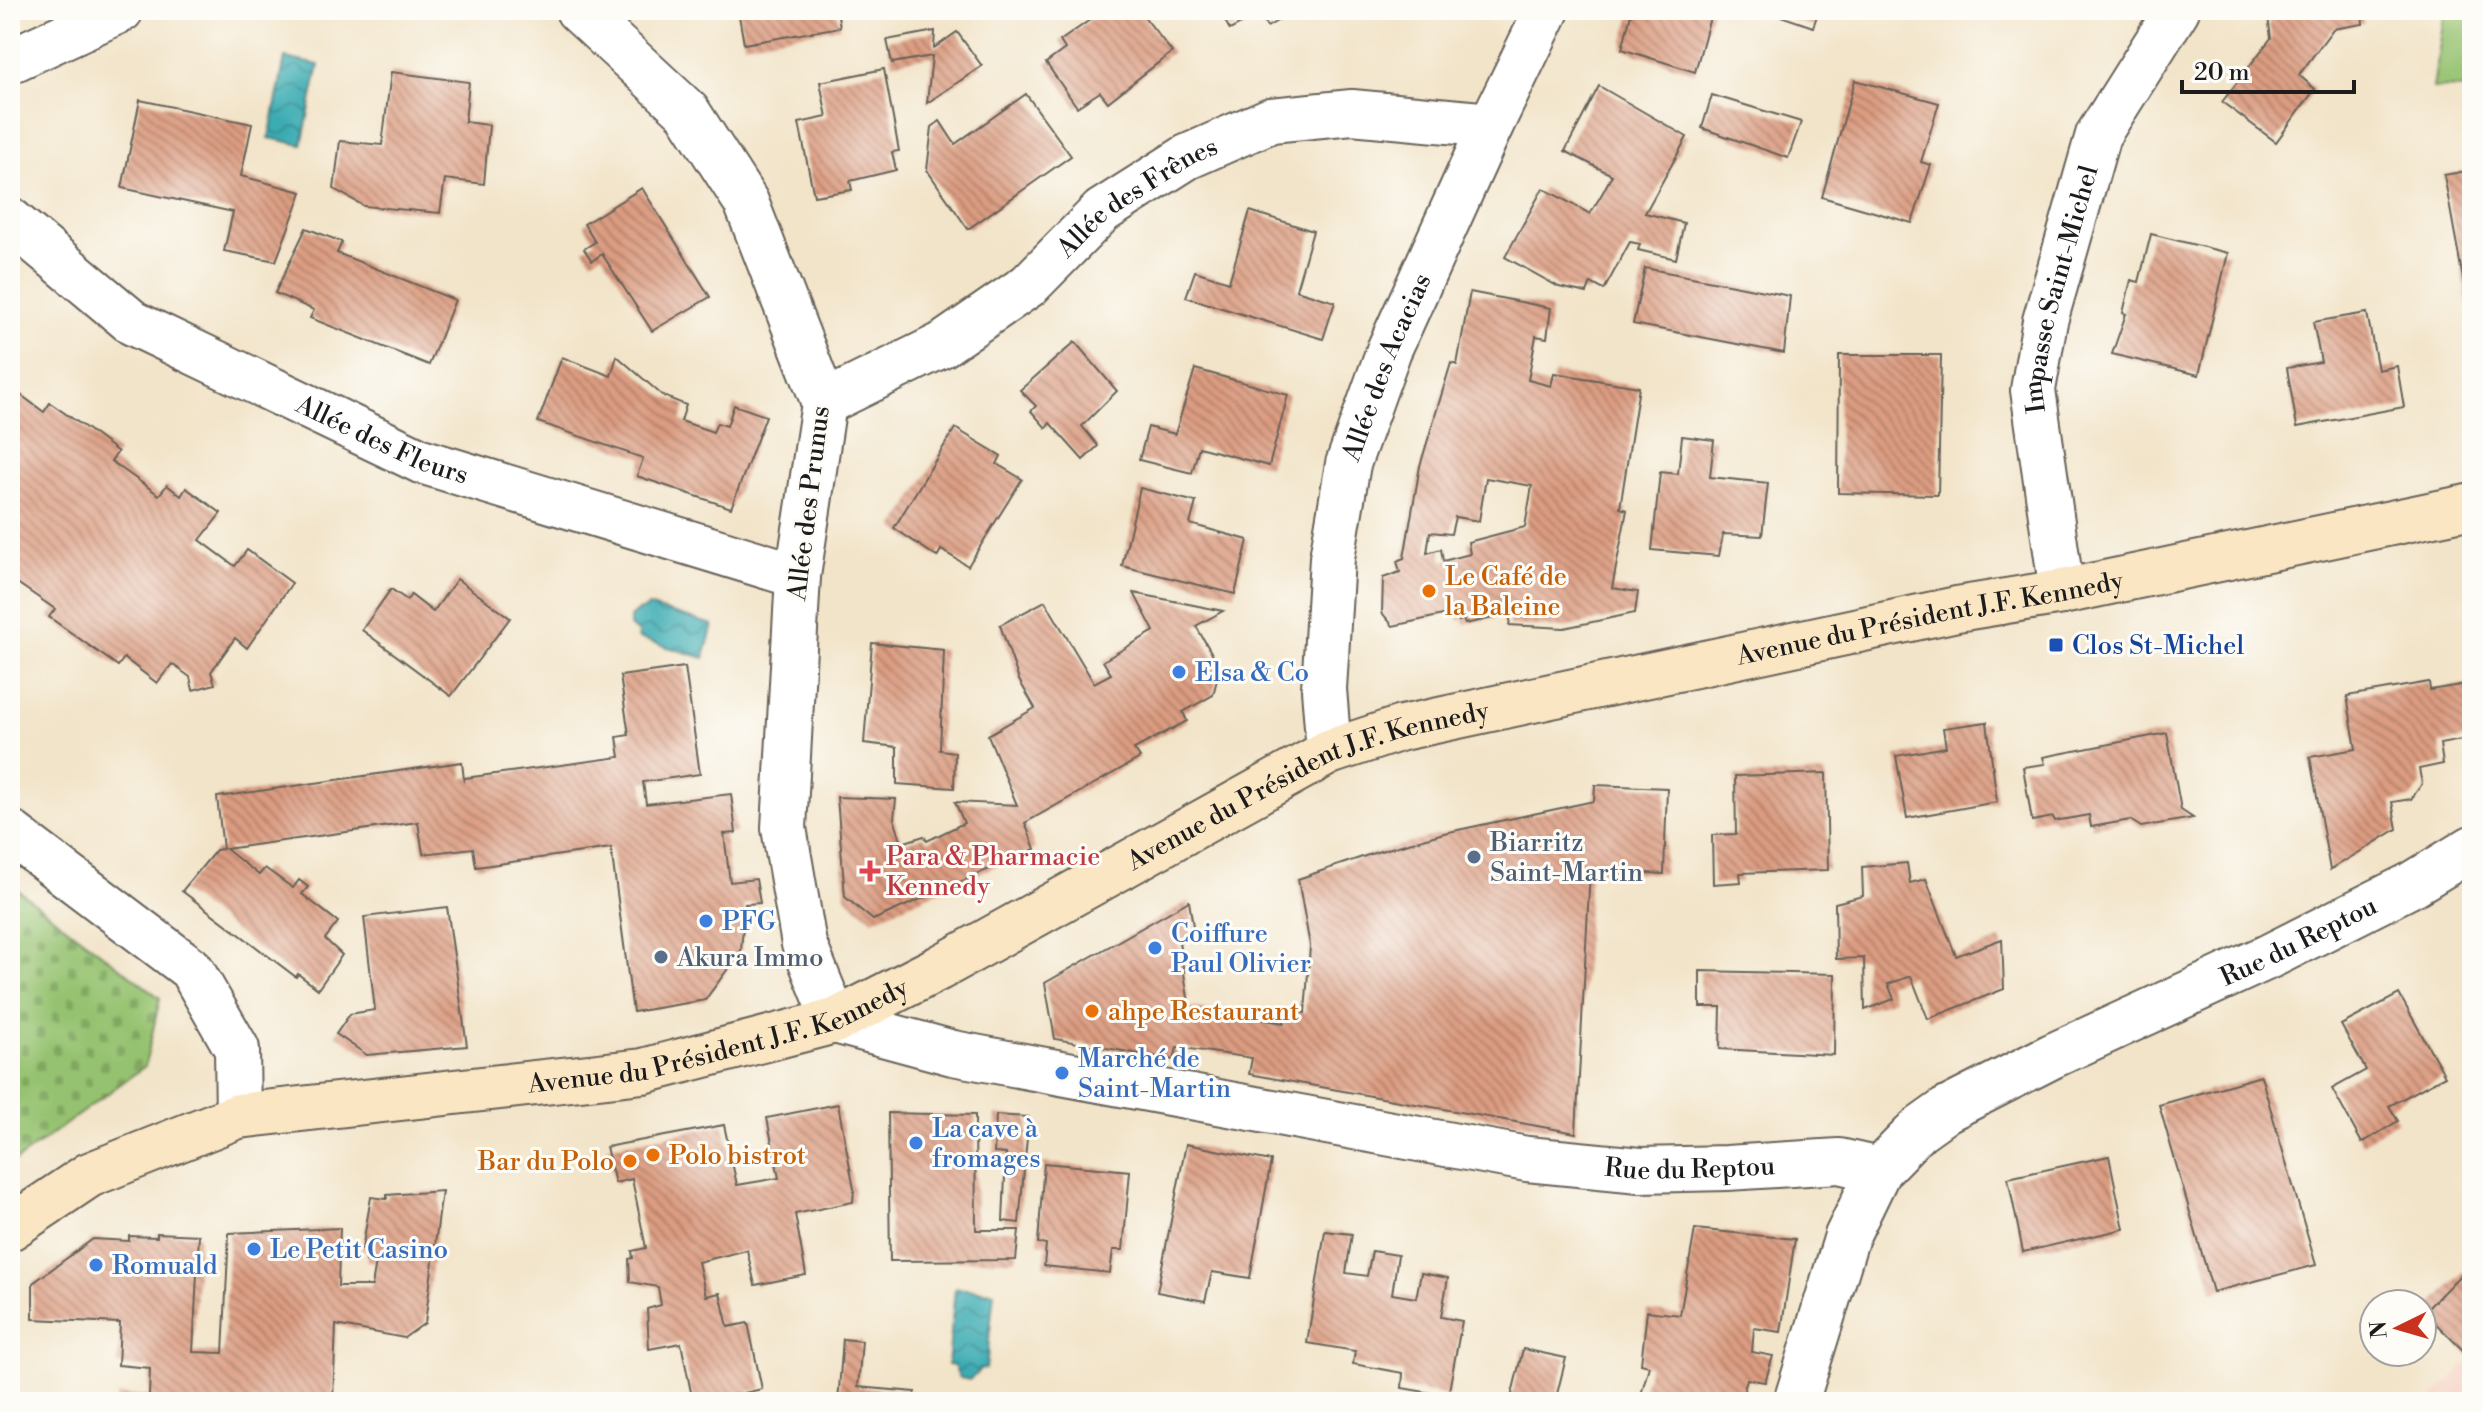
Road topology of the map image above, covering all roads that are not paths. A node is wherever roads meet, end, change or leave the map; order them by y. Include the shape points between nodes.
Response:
1 (121, 10) edge
2 (578, 10) edge
3 (1547, 10) edge
4 (2177, 10) edge
5 (10, 61) edge
6 (1491, 125) junction
7 (10, 220) edge
8 (824, 403) junction
9 (2472, 506) edge
10 (798, 576) junction
11 (2062, 592) junction
12 (1329, 752) junction
13 (10, 832) edge
14 (2472, 848) edge
15 (835, 1021) junction
16 (238, 1116) junction
17 (1879, 1170) junction
18 (10, 1228) edge
19 (1796, 1402) edge

1 - 5 street
2 - 8 street, Allée des Prunus via 688,112 746,202
3 - 6 street, Allée des Acacias
4 - 11 street, Impasse Saint-Michel via 2098,135 2045,321 2033,390
6 - 8 street, Allée des Frênes via 1352,112 1271,120 1187,157 1102,211 1029,285 955,336
6 - 12 street, Allée des Acacias via 1389,350 1348,464 1331,573 1324,689
7 - 10 street, Allée des Fleurs via 133,323 421,461
8 - 10 street, Allée des Prunus
9 - 11 street, Avenue du Président J.F. Kennedy
10 - 15 street, Allée des Prunus via 784,828 804,944
11 - 12 street, Avenue du Président J.F. Kennedy via 1649,674 1402,728
12 - 15 street, Avenue du Président J.F. Kennedy
13 - 16 street via 191,969 237,1049
14 - 17 street, Rue du Reptou via 2270,956 1946,1110
15 - 16 street, Avenue du Président J.F. Kennedy via 643,1071
15 - 17 street, Rue du Reptou via 953,1053 1527,1159 1640,1170 1839,1161
16 - 18 street, Avenue du Président J.F. Kennedy via 89,1175
17 - 19 street via 1847,1236

